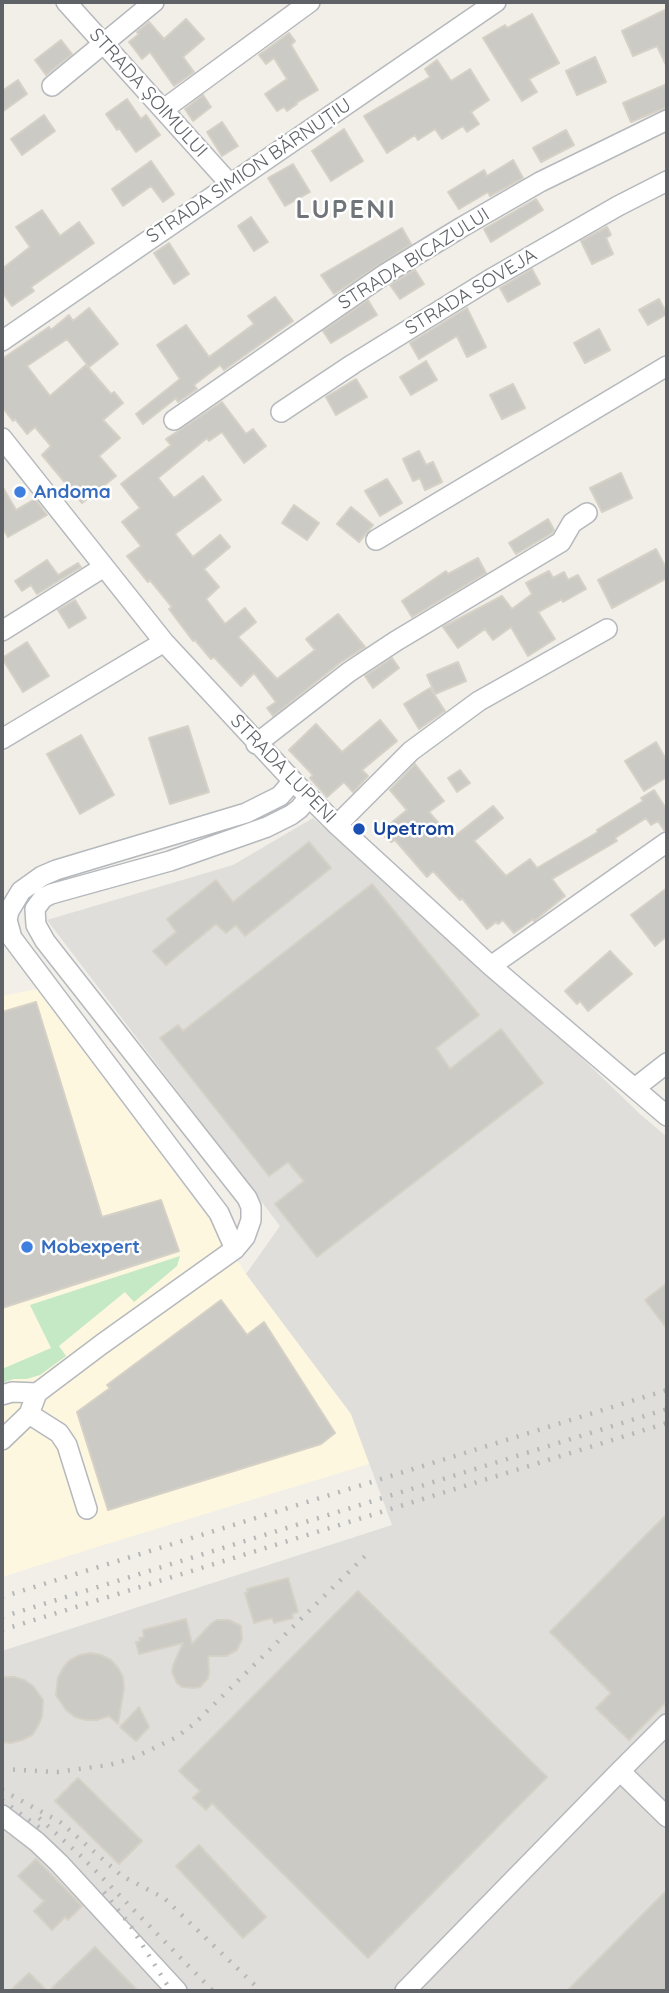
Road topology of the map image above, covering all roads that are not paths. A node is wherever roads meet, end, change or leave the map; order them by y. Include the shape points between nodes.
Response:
1 (66, 2) edge
2 (154, 2) edge
3 (310, 2) edge
4 (496, 2) edge
5 (103, 43) junction
6 (51, 86) dead end
7 (164, 109) junction
8 (667, 120) edge
9 (667, 181) edge
10 (230, 184) junction
11 (2, 341) edge
12 (667, 366) edge
13 (281, 412) dead end
14 (174, 420) dead end
15 (2, 438) edge
16 (587, 513) dead end
17 (376, 540) dead end
18 (104, 567) junction
19 (607, 629) dead end
20 (2, 631) edge
21 (164, 642) junction
22 (2, 739) edge
23 (256, 744) junction
24 (293, 781) junction
25 (309, 797) junction
26 (337, 825) junction
27 (667, 842) edge
28 (11, 892) edge
29 (43, 898) junction
30 (491, 966) junction
31 (667, 1063) edge
32 (635, 1088) junction
33 (667, 1116) edge
34 (235, 1250) junction
35 (37, 1393) junction
36 (2, 1395) edge
37 (29, 1414) junction
38 (2, 1440) edge
39 (87, 1509) dead end
40 (667, 1724) edge
41 (620, 1771) junction
42 (2, 1815) edge
43 (667, 1817) edge
44 (177, 1991) edge
45 (405, 1991) edge

1 - 5 street, STRADA ȘOIMULUI
2 - 5 street
3 - 7 street
4 - 10 street, STRADA SIMION BĂRNUȚIU
5 - 6 street
5 - 7 street, STRADA ȘOIMULUI
7 - 10 street, STRADA ȘOIMULUI
8 - 14 street, STRADA BICAZULUI via 540,182 440,240
9 - 13 street, STRADA SOVEJA via 489,280
10 - 11 street, STRADA SIMION BĂRNUȚIU
12 - 17 street
15 - 18 street, STRADA LUPENI
16 - 23 street via 572,523 561,542 349,672
18 - 20 street
18 - 21 street, STRADA LUPENI
19 - 26 street via 479,701 411,751
21 - 22 street
21 - 23 street, STRADA LUPENI
23 - 24 street, STRADA LUPENI
24 - 25 street, STRADA LUPENI
24 - 28 street via 280,796 258,808 56,870
25 - 26 street, STRADA LUPENI
25 - 29 street via 280,822 240,838
26 - 30 street, STRADA LUPENI
27 - 30 street
28 - 29 street
28 - 34 street via 7,920 12,938 219,1213
29 - 34 street via 34,915 45,941 247,1198 250,1227
30 - 32 street, STRADA LUPENI
31 - 32 street
32 - 33 street, STRADA LUPENI
34 - 35 street
35 - 36 street
35 - 37 street
37 - 38 street
37 - 39 street via 59,1433
40 - 41 street
41 - 43 street
41 - 45 street
42 - 44 street via 59,1863

